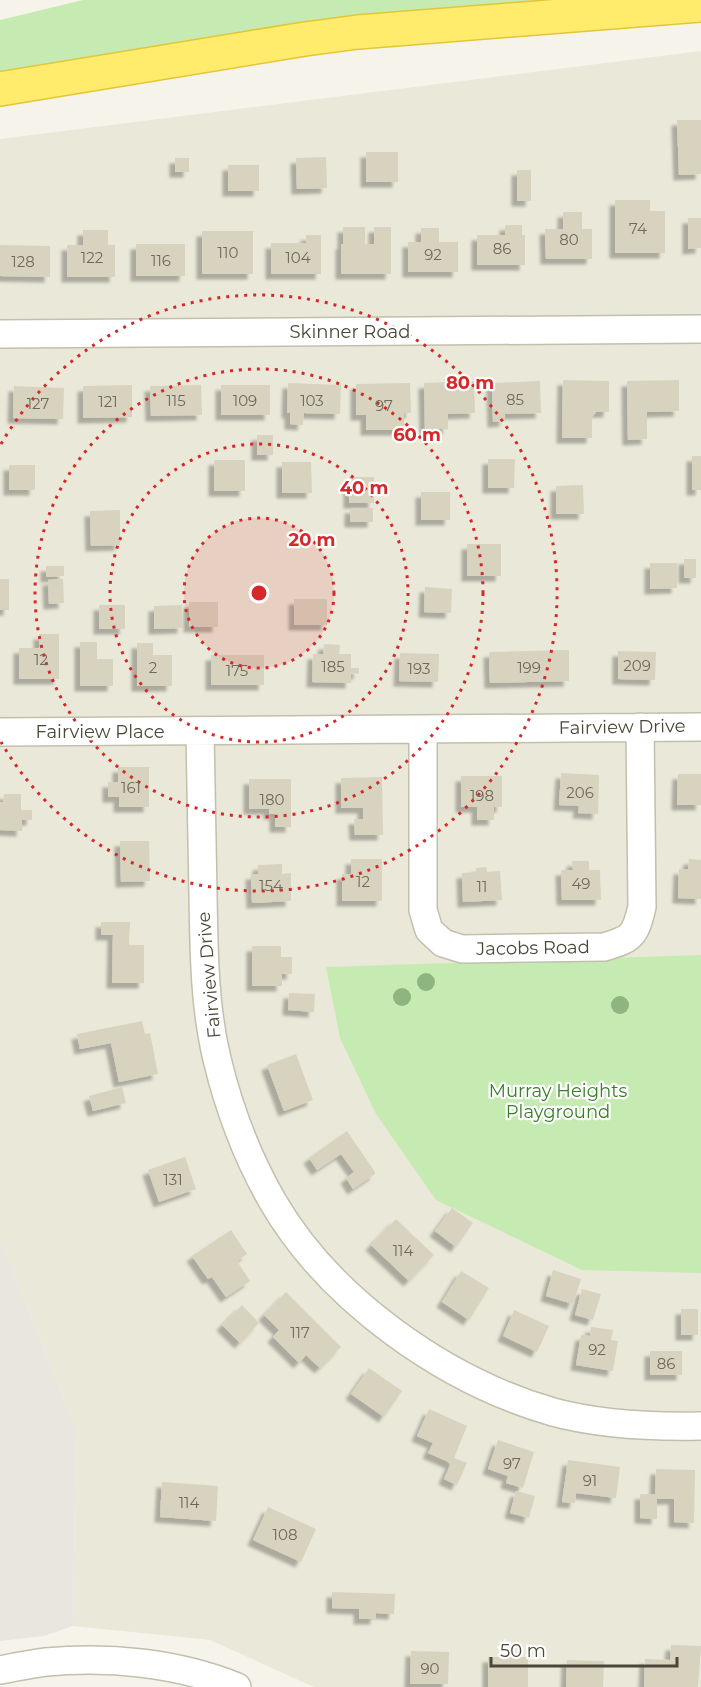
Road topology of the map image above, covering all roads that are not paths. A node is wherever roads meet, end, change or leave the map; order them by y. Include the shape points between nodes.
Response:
1 (701, 5) edge
2 (0, 89) edge
3 (701, 329) edge
4 (0, 334) edge
5 (640, 727) junction
6 (701, 727) edge
7 (423, 730) junction
8 (200, 731) junction
9 (0, 732) edge
10 (701, 1426) edge
11 (0, 1670) edge
12 (237, 1687) edge

1 - 2 highway via 358,32
3 - 4 street, Skinner Road
5 - 6 street, Fairview Drive
5 - 7 street, Fairview Drive
5 - 7 street, Jacobs Road via 642,907 637,928 625,941 604,947 568,948 462,949 442,943 429,930 423,910
7 - 8 street, Fairview Drive
8 - 9 street, Fairview Place
8 - 10 street, Fairview Drive via 204,951 216,1057 249,1157 303,1245 338,1285 418,1350 505,1396 599,1421
11 - 12 street via 45,1662 103,1660 167,1667

